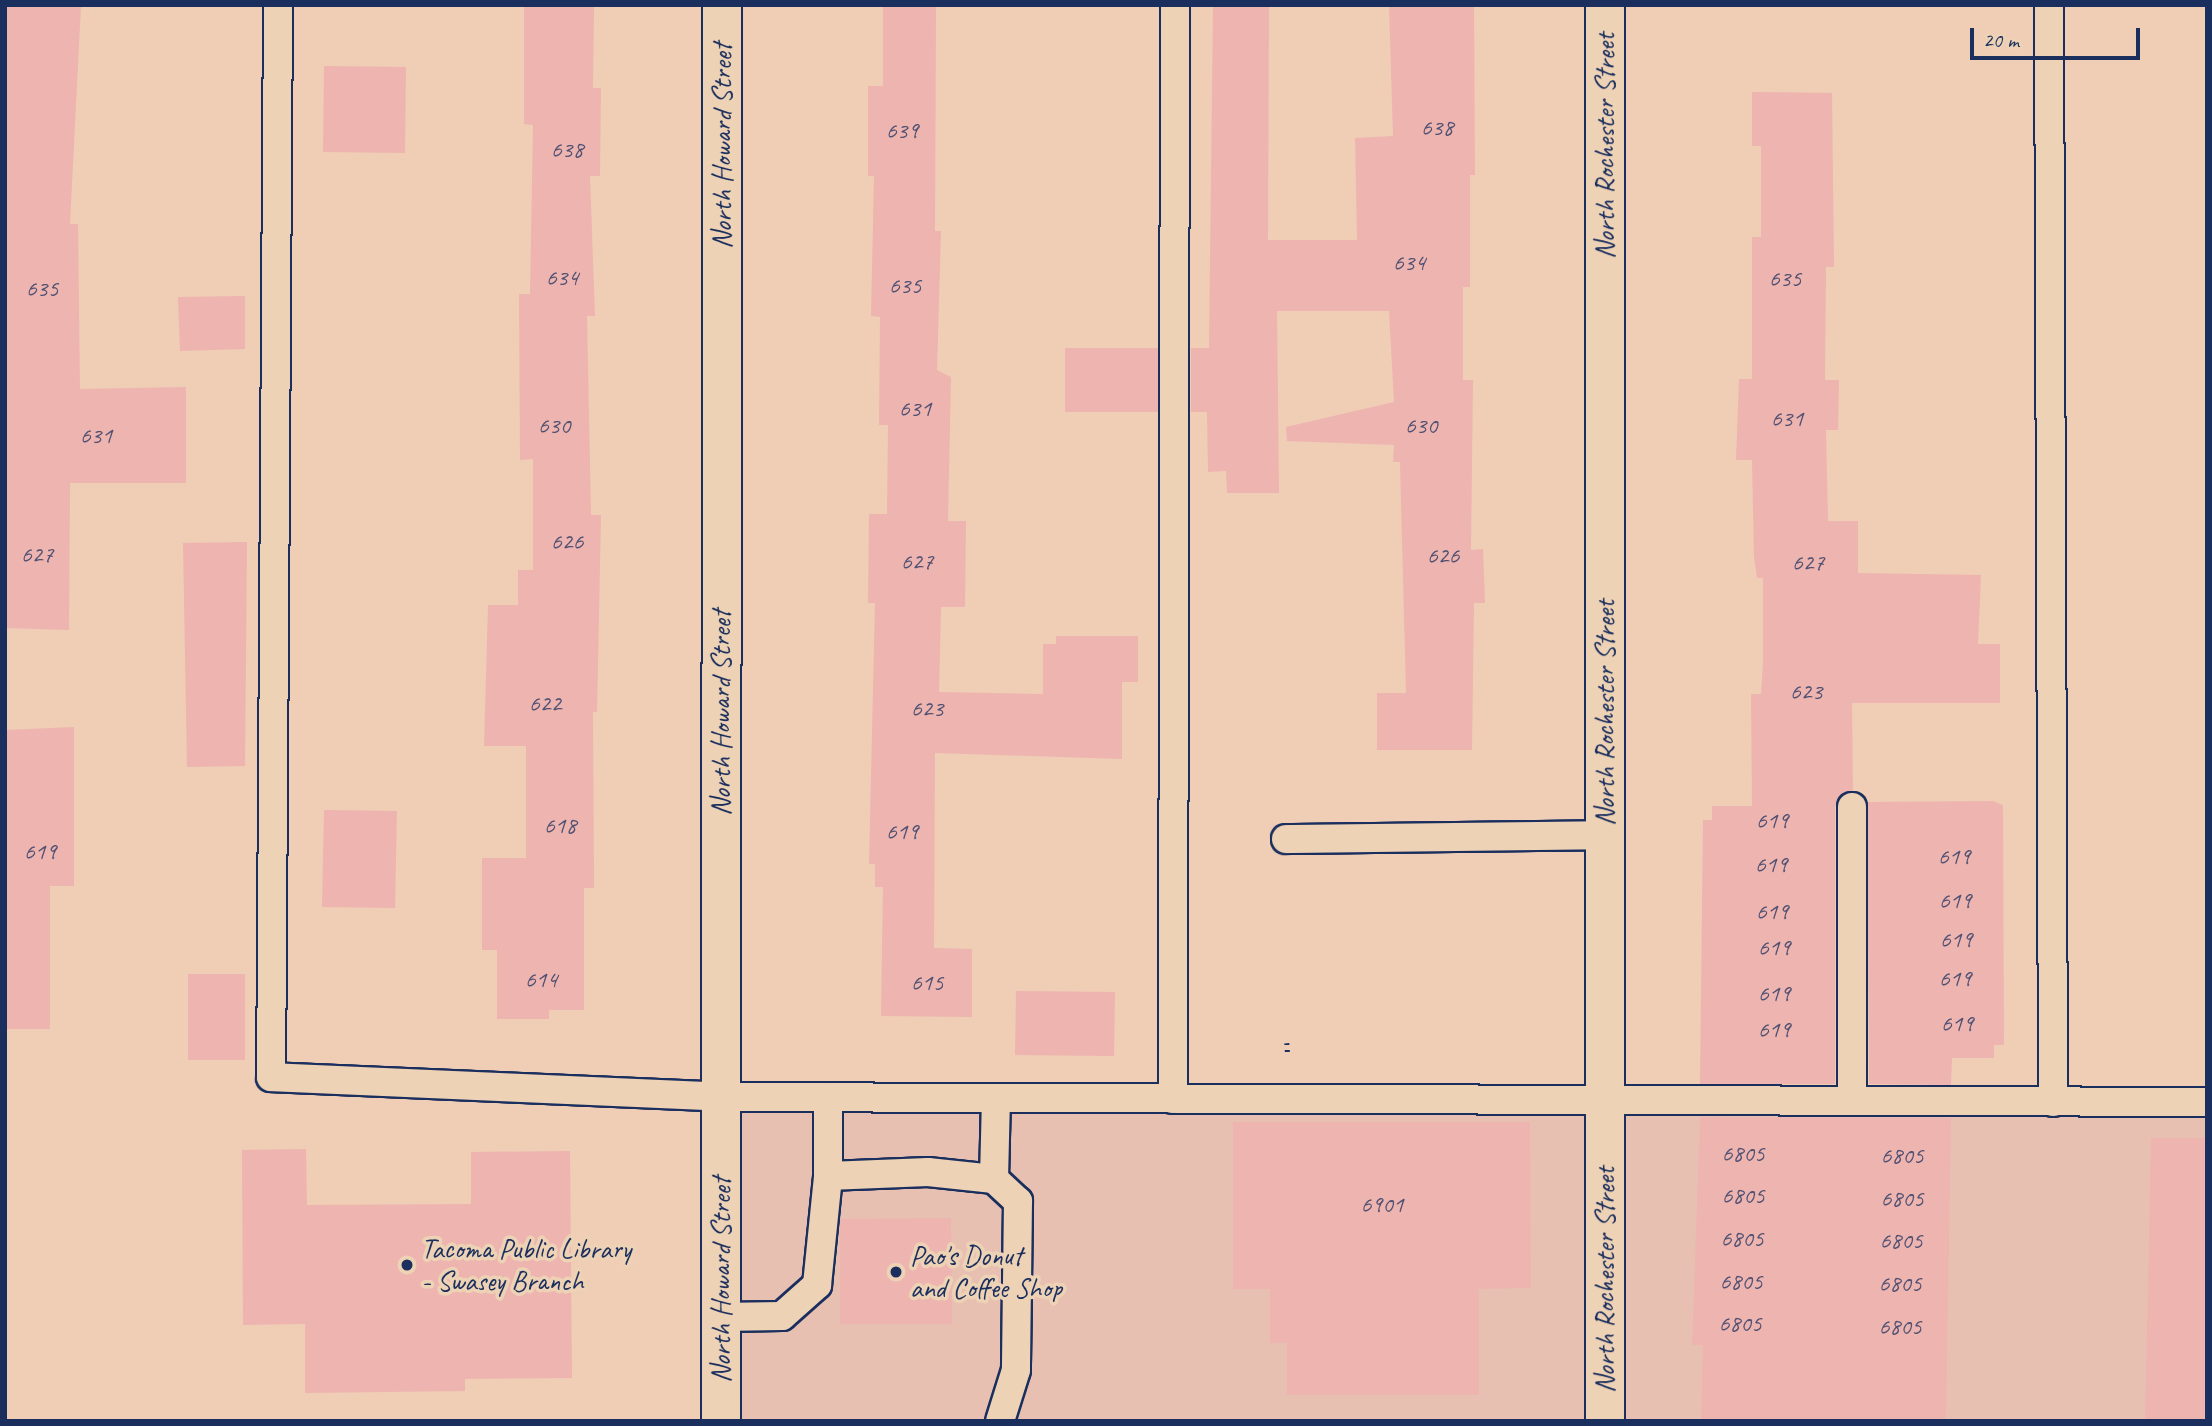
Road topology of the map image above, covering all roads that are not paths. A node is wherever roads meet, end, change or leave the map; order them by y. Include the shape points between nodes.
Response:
1 (278, 5) edge
2 (722, 5) edge
3 (1175, 5) edge
4 (1605, 5) edge
5 (2049, 5) edge
6 (1852, 807) dead end
7 (1605, 835) junction
8 (1286, 839) dead end
9 (721, 1097) junction
10 (828, 1098) junction
11 (996, 1098) junction
12 (1173, 1099) junction
13 (1605, 1100) junction
14 (1852, 1101) junction
15 (2053, 1102) junction
16 (2207, 1102) edge
17 (828, 1177) junction
18 (994, 1179) junction
19 (721, 1317) junction
20 (721, 1421) edge
21 (1000, 1421) edge
22 (1605, 1421) edge

1 - 9 lane via 271,1077
2 - 9 street, North Howard Street
3 - 12 lane
4 - 7 street, North Rochester Street
5 - 15 lane
6 - 14 lane
7 - 8 lane
7 - 13 street, North Rochester Street
9 - 10 lane
9 - 19 street, North Howard Street
10 - 11 lane
10 - 17 lane
11 - 12 lane
11 - 18 lane
12 - 13 lane
13 - 14 lane
13 - 22 street, North Rochester Street
14 - 15 lane
15 - 16 lane
17 - 18 lane via 928,1172
17 - 19 lane via 817,1284 782,1316
18 - 21 lane via 1018,1201 1016,1370
19 - 20 street, North Howard Street

